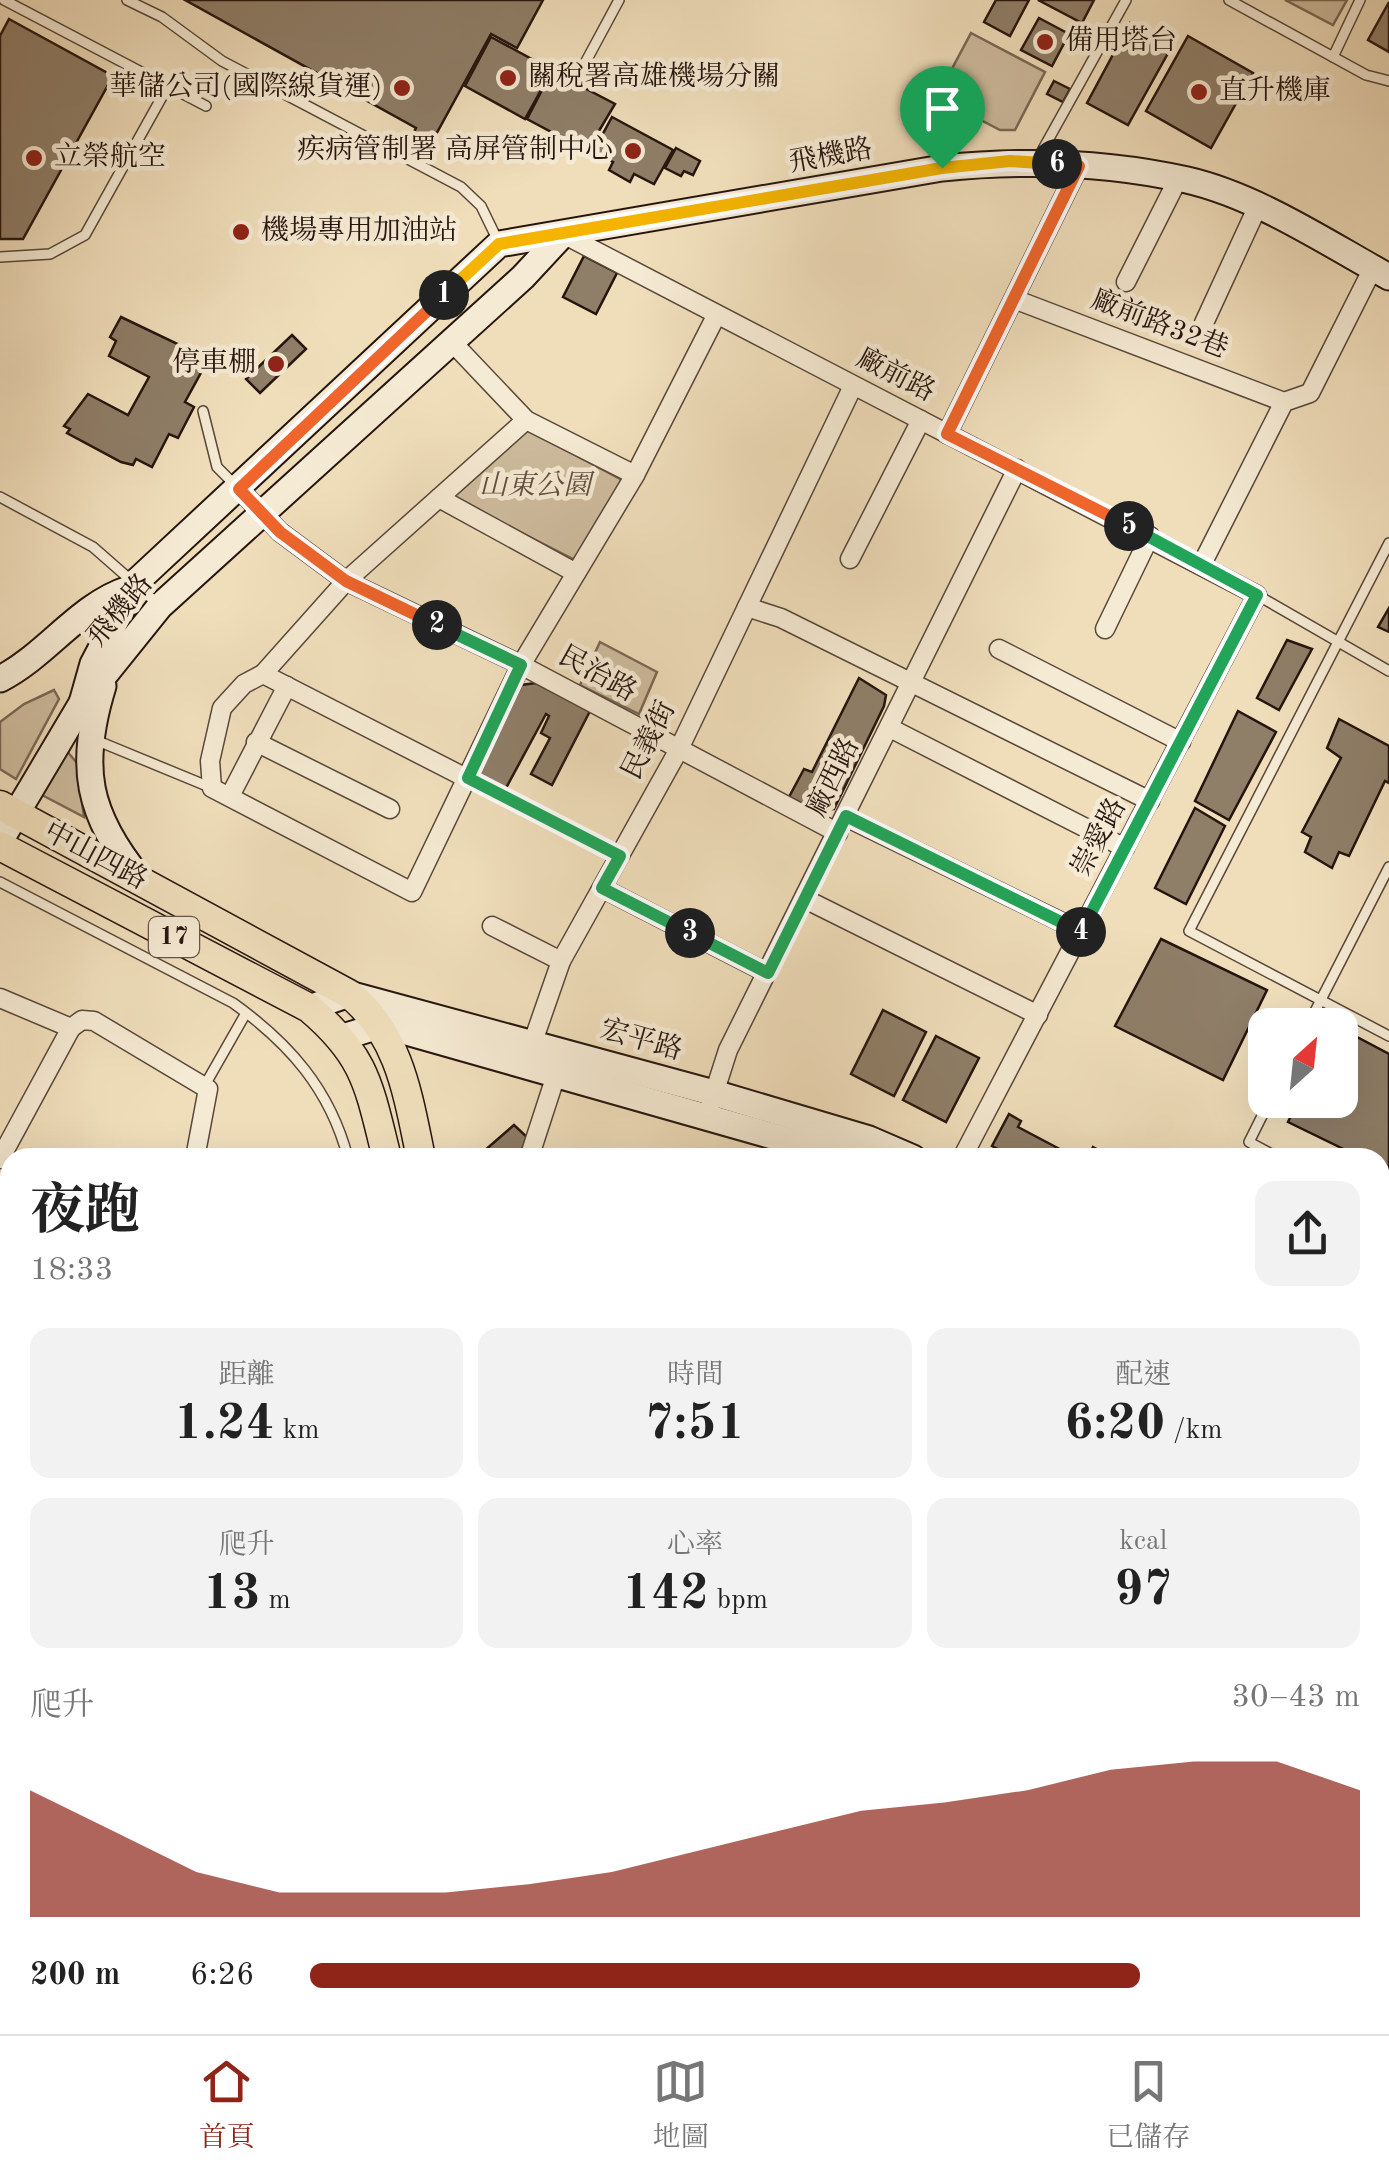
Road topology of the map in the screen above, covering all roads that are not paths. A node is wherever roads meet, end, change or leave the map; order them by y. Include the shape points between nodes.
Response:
1 (4, 0) edge
2 (127, 0) edge
3 (619, 0) edge
4 (1126, 0) edge
5 (1229, 0) edge
6 (1360, 0) edge
7 (1333, 57) junction
8 (584, 65) dead end
9 (1389, 81) edge
10 (168, 86) junction
11 (206, 106) dead end
12 (1035, 163) junction
13 (1079, 166) junction
14 (1178, 178) junction
15 (1257, 208) junction
16 (563, 234) junction
17 (499, 244) junction
18 (0, 257) edge
19 (1381, 272) edge
20 (1126, 282) dead end
21 (1014, 298) junction
22 (716, 316) junction
23 (1204, 324) dead end
24 (451, 340) junction
25 (854, 386) junction
26 (1284, 402) junction
27 (203, 411) dead end
28 (526, 420) junction
29 (921, 420) junction
30 (947, 434) junction
31 (1017, 469) junction
32 (635, 475) junction
33 (239, 489) junction
34 (0, 496) edge
35 (439, 498) junction
36 (262, 511) junction
37 (1150, 536) junction
38 (1389, 543) edge
39 (850, 559) dead end
40 (1202, 564) junction
41 (576, 573) junction
42 (346, 581) junction
43 (132, 586) junction
44 (1257, 595) junction
45 (160, 606) junction
46 (747, 608) junction
47 (1105, 629) dead end
48 (1337, 643) junction
49 (999, 649) dead end
50 (521, 665) junction
51 (1389, 671) edge
52 (262, 674) junction
53 (106, 676) junction
54 (0, 680) edge
55 (912, 683) junction
56 (287, 686) junction
57 (82, 703) junction
58 (890, 728) junction
59 (90, 738) junction
60 (256, 742) junction
61 (1180, 742) junction
62 (678, 751) junction
63 (468, 778) junction
64 (212, 788) junction
65 (230, 796) junction
66 (1150, 801) junction
67 (7, 809) edge
68 (390, 810) dead end
69 (842, 825) junction
70 (0, 844) edge
71 (1125, 848) junction
72 (620, 856) junction
73 (1389, 867) edge
74 (0, 882) edge
75 (143, 883) junction
76 (602, 888) junction
77 (805, 898) junction
78 (492, 926) dead end
79 (1082, 932) junction
80 (561, 961) junction
81 (768, 973) junction
82 (350, 994) junction
83 (0, 998) edge
84 (1320, 1000) junction
85 (310, 1008) junction
86 (1316, 1008) edge
87 (246, 1012) junction
88 (1038, 1015) junction
89 (382, 1025) junction
90 (71, 1028) junction
91 (343, 1036) junction
92 (1389, 1036) edge
93 (529, 1052) junction
94 (557, 1072) junction
95 (205, 1085) junction
96 (711, 1103) junction
97 (1261, 1118) edge
98 (6, 1148) edge
99 (197, 1148) edge
100 (345, 1148) edge
101 (384, 1148) edge
102 (419, 1148) edge
103 (532, 1148) edge
104 (825, 1148) edge
105 (891, 1148) edge
106 (967, 1148) edge
107 (1261, 1148) edge

1 - 10 lane
2 - 17 lane via 222,61 462,187 481,206
3 - 8 lane
4 - 12 lane
5 - 7 lane
6 - 7 lane
7 - 9 lane
10 - 11 lane
10 - 18 lane via 85,235 50,254
12 - 13 street, 飛機路
12 - 16 street, 飛機路 via 942,168
13 - 14 street, 飛機路
13 - 21 street
14 - 15 street, 飛機路
14 - 20 street
15 - 19 street, 飛機路
15 - 23 street
16 - 17 street, 飛機路
16 - 22 street, 廠前路
16 - 24 street, 飛機路
17 - 33 street, 飛機路
19 - 26 street via 1310,393
21 - 26 street, 廠前路32巷
21 - 30 street
22 - 25 street, 廠前路
22 - 32 street
24 - 28 street
24 - 36 street, 飛機路
25 - 29 street, 廠前路
25 - 46 street, 民義街
26 - 40 street
27 - 33 lane via 217,467
28 - 32 street
28 - 35 street
29 - 30 street, 廠前路
29 - 39 street
30 - 31 street, 廠前路
31 - 37 street, 廠前路
31 - 55 street, 廠西路
32 - 41 street
33 - 36 street, 民治路
33 - 43 street, 飛機路
34 - 43 lane via 93,548
35 - 41 street
35 - 42 street
36 - 42 street, 民治路
36 - 45 street, 飛機路
37 - 40 street, 廠前路
37 - 47 street
38 - 48 lane
40 - 44 street, 廠前路
41 - 50 street
42 - 50 street, 民治路
42 - 52 street
43 - 45 lane
43 - 54 street, 飛機路 via 104,597 42,654
43 - 57 street, 飛機路 via 93,664
44 - 48 lane
44 - 61 street, 崇愛路
45 - 53 street, 飛機路
46 - 55 street
46 - 62 street, 民義街
48 - 51 lane
48 - 84 lane via 1189,931
49 - 61 street
50 - 62 street, 民治路
50 - 63 street
52 - 56 street
52 - 64 street via 222,708 210,761
53 - 57 street, 飛機路
53 - 59 street
55 - 58 street, 廠西路
55 - 66 street
56 - 60 street
56 - 63 street
57 - 67 street, 飛機路
58 - 69 street, 廠西路
58 - 71 street
59 - 64 lane
59 - 75 street via 90,794 97,815
60 - 65 street
60 - 68 street
61 - 66 street, 崇愛路
62 - 69 street, 民治路
62 - 72 street, 民義街
63 - 65 street via 412,892
63 - 72 lane
64 - 65 street
66 - 71 street, 崇愛路
67 - 70 street, 飛機路
67 - 75 main road, 中山四路 / 17
69 - 77 street, 廠西路
69 - 79 street, 民治路
70 - 85 main road, 中山四路 / 17
71 - 79 street, 崇愛路
72 - 76 street, 民義街
73 - 84 lane
74 - 87 lane
75 - 82 main road, 中山四路 / 17
76 - 80 street, 民義街
76 - 81 street
77 - 81 street, 廠西路
77 - 88 street
78 - 80 street
79 - 88 street, 崇愛路
80 - 93 street, 民義街
81 - 96 street, 廠西路 via 728,1050
82 - 85 street
82 - 89 main road, 17
82 - 93 street, 宏平路
83 - 90 street
84 - 86 lane
84 - 92 lane
85 - 91 main road, 中山四路 / 17
87 - 95 lane
87 - 100 lane via 296,1055 335,1116
88 - 106 street, 崇愛路
89 - 91 street
89 - 93 street, 宏平路
89 - 102 main road, 17
90 - 95 street via 94,1021
90 - 98 street
91 - 101 main road, 17 via 371,1094
93 - 94 street, 宏平路
93 - 96 street, 宏平路
94 - 96 street, 宏平路
94 - 103 street
95 - 99 street via 209,1095
96 - 104 street, 宏平路
96 - 105 street, 宏平路
97 - 107 lane via 1250,1142

